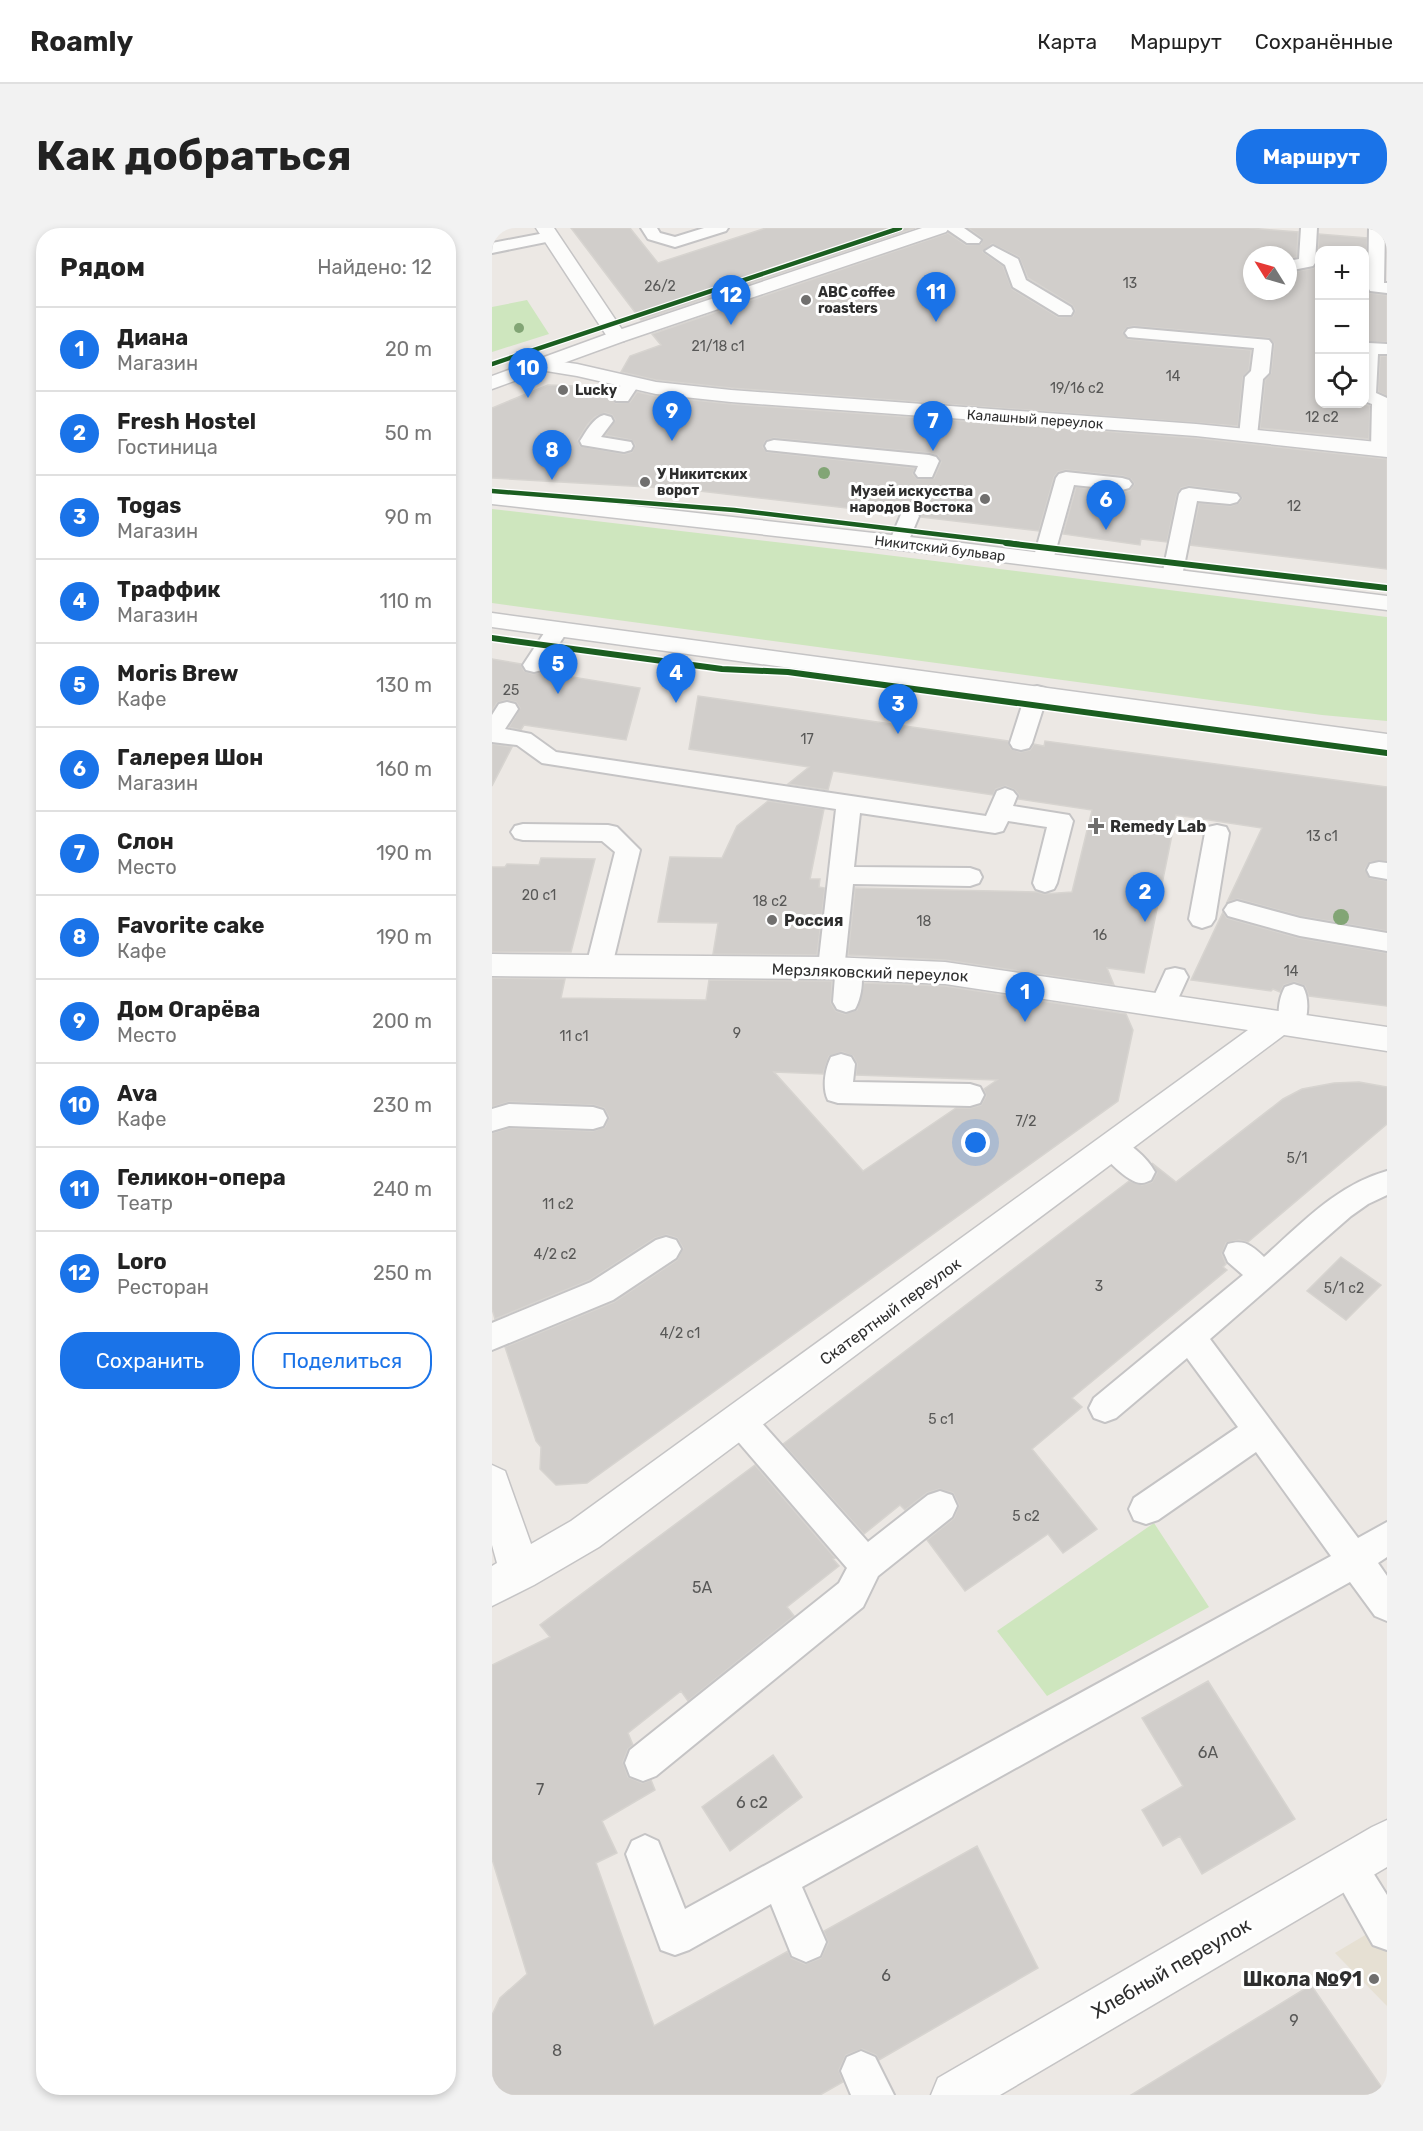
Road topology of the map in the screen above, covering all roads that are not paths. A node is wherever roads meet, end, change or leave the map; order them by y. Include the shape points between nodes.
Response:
1 (649, 228) edge
2 (720, 228) edge
3 (940, 228) edge
4 (953, 228) edge
5 (1309, 228) edge
6 (1377, 228) edge
7 (548, 233) edge
8 (973, 240) dead end
9 (492, 248) edge
10 (993, 251) dead end
11 (1297, 265) edge
12 (1387, 288) edge
13 (1065, 311) dead end
14 (1134, 333) dead end
15 (617, 337) junction
16 (1387, 349) edge
17 (541, 365) junction
18 (492, 383) edge
19 (604, 421) dead end
20 (1248, 436) junction
21 (624, 446) dead end
22 (774, 446) dead end
23 (1383, 449) edge
24 (925, 472) dead end
25 (1122, 484) dead end
26 (492, 497) edge
27 (1230, 498) dead end
28 (909, 516) dead end
29 (899, 543) junction
30 (1043, 560) junction
31 (1172, 576) junction
32 (1387, 603) edge
33 (492, 620) edge
34 (558, 628) junction
35 (534, 665) dead end
36 (1037, 693) junction
37 (507, 709) dead end
38 (492, 734) edge
39 (1387, 740) edge
40 (1021, 742) dead end
41 (849, 803) junction
42 (523, 832) dead end
43 (1217, 833) dead end
44 (842, 875) junction
45 (970, 877) dead end
46 (1045, 883) dead end
47 (1238, 910) dead end
48 (1202, 919) dead end
49 (1387, 942) edge
50 (492, 965) edge
51 (599, 966) junction
52 (840, 968) junction
53 (1175, 977) dead end
54 (846, 1002) dead end
55 (1163, 1005) junction
56 (1288, 1014) junction
57 (1387, 1040) edge
58 (841, 1065) dead end
59 (970, 1095) dead end
60 (593, 1118) dead end
61 (492, 1120) edge
62 (1112, 1148) junction
63 (1141, 1172) dead end
64 (1387, 1183) edge
65 (666, 1249) dead end
66 (1239, 1253) dead end
67 (1264, 1275) junction
68 (1190, 1336) junction
69 (492, 1337) edge
70 (1105, 1408) dead end
71 (740, 1421) junction
72 (1259, 1431) junction
73 (492, 1483) edge
74 (940, 1506) dead end
75 (1146, 1509) dead end
76 (1387, 1538) edge
77 (1355, 1561) junction
78 (866, 1565) junction
79 (506, 1579) edge
80 (1387, 1604) edge
81 (643, 1763) dead end
82 (1387, 1842) edge
83 (645, 1854) dead end
84 (1347, 1865) junction
85 (780, 1879) junction
86 (1387, 1931) edge
87 (806, 1942) dead end
88 (955, 2095) edge

1 - 2 lane via 654,236 675,242
3 - 15 street
4 - 8 lane
5 - 11 lane via 1307,263
6 - 12 lane via 1376,287
7 - 9 lane
7 - 15 street
10 - 13 lane via 1012,262 1019,283
14 - 20 lane via 1263,344 1260,373 1254,377
15 - 17 street
16 - 23 lane via 1369,348 1367,395 1381,402
17 - 18 street
17 - 20 street, Калашный переулок via 577,370 626,390
19 - 21 lane via 589,441
20 - 23 street, Калашный переулок
22 - 24 lane via 929,461
25 - 30 lane via 1066,478
26 - 29 street, Никитский бульвар
27 - 31 lane via 1189,494
28 - 29 lane
29 - 30 street, Никитский бульвар
30 - 31 street, Никитский бульвар
31 - 32 street, Никитский бульвар
33 - 34 street
34 - 35 lane
34 - 36 street
36 - 39 street
36 - 40 lane
37 - 38 lane
38 - 41 lane via 523,739 550,758
41 - 44 lane
41 - 46 lane via 995,825 1002,804 1061,821
42 - 51 lane via 608,833 628,850
43 - 48 lane
44 - 45 lane
44 - 52 lane
47 - 49 lane via 1300,937
50 - 51 street, Мерзляковский переулок
51 - 52 street, Мерзляковский переулок
52 - 54 lane
52 - 55 street, Мерзляковский переулок via 945,973
53 - 55 lane
55 - 56 street, Мерзляковский переулок
56 - 57 street, Мерзляковский переулок
56 - 62 street, Скатертный переулок
58 - 59 lane via 838,1092
60 - 61 lane via 509,1115
62 - 63 lane
62 - 71 street, Скатертный переулок
64 - 67 lane via 1356,1196
65 - 69 lane via 602,1291
66 - 67 lane
67 - 68 lane
68 - 70 lane
68 - 72 lane
71 - 78 lane
71 - 79 street, Скатертный переулок via 585,1534
72 - 75 lane
72 - 77 lane
73 - 79 street
74 - 78 lane
76 - 77 lane
77 - 80 lane
77 - 85 lane
78 - 81 lane via 851,1595
82 - 84 street, Хлебный переулок
83 - 85 lane via 675,1936
84 - 86 lane
84 - 88 street, Хлебный переулок
85 - 87 lane

